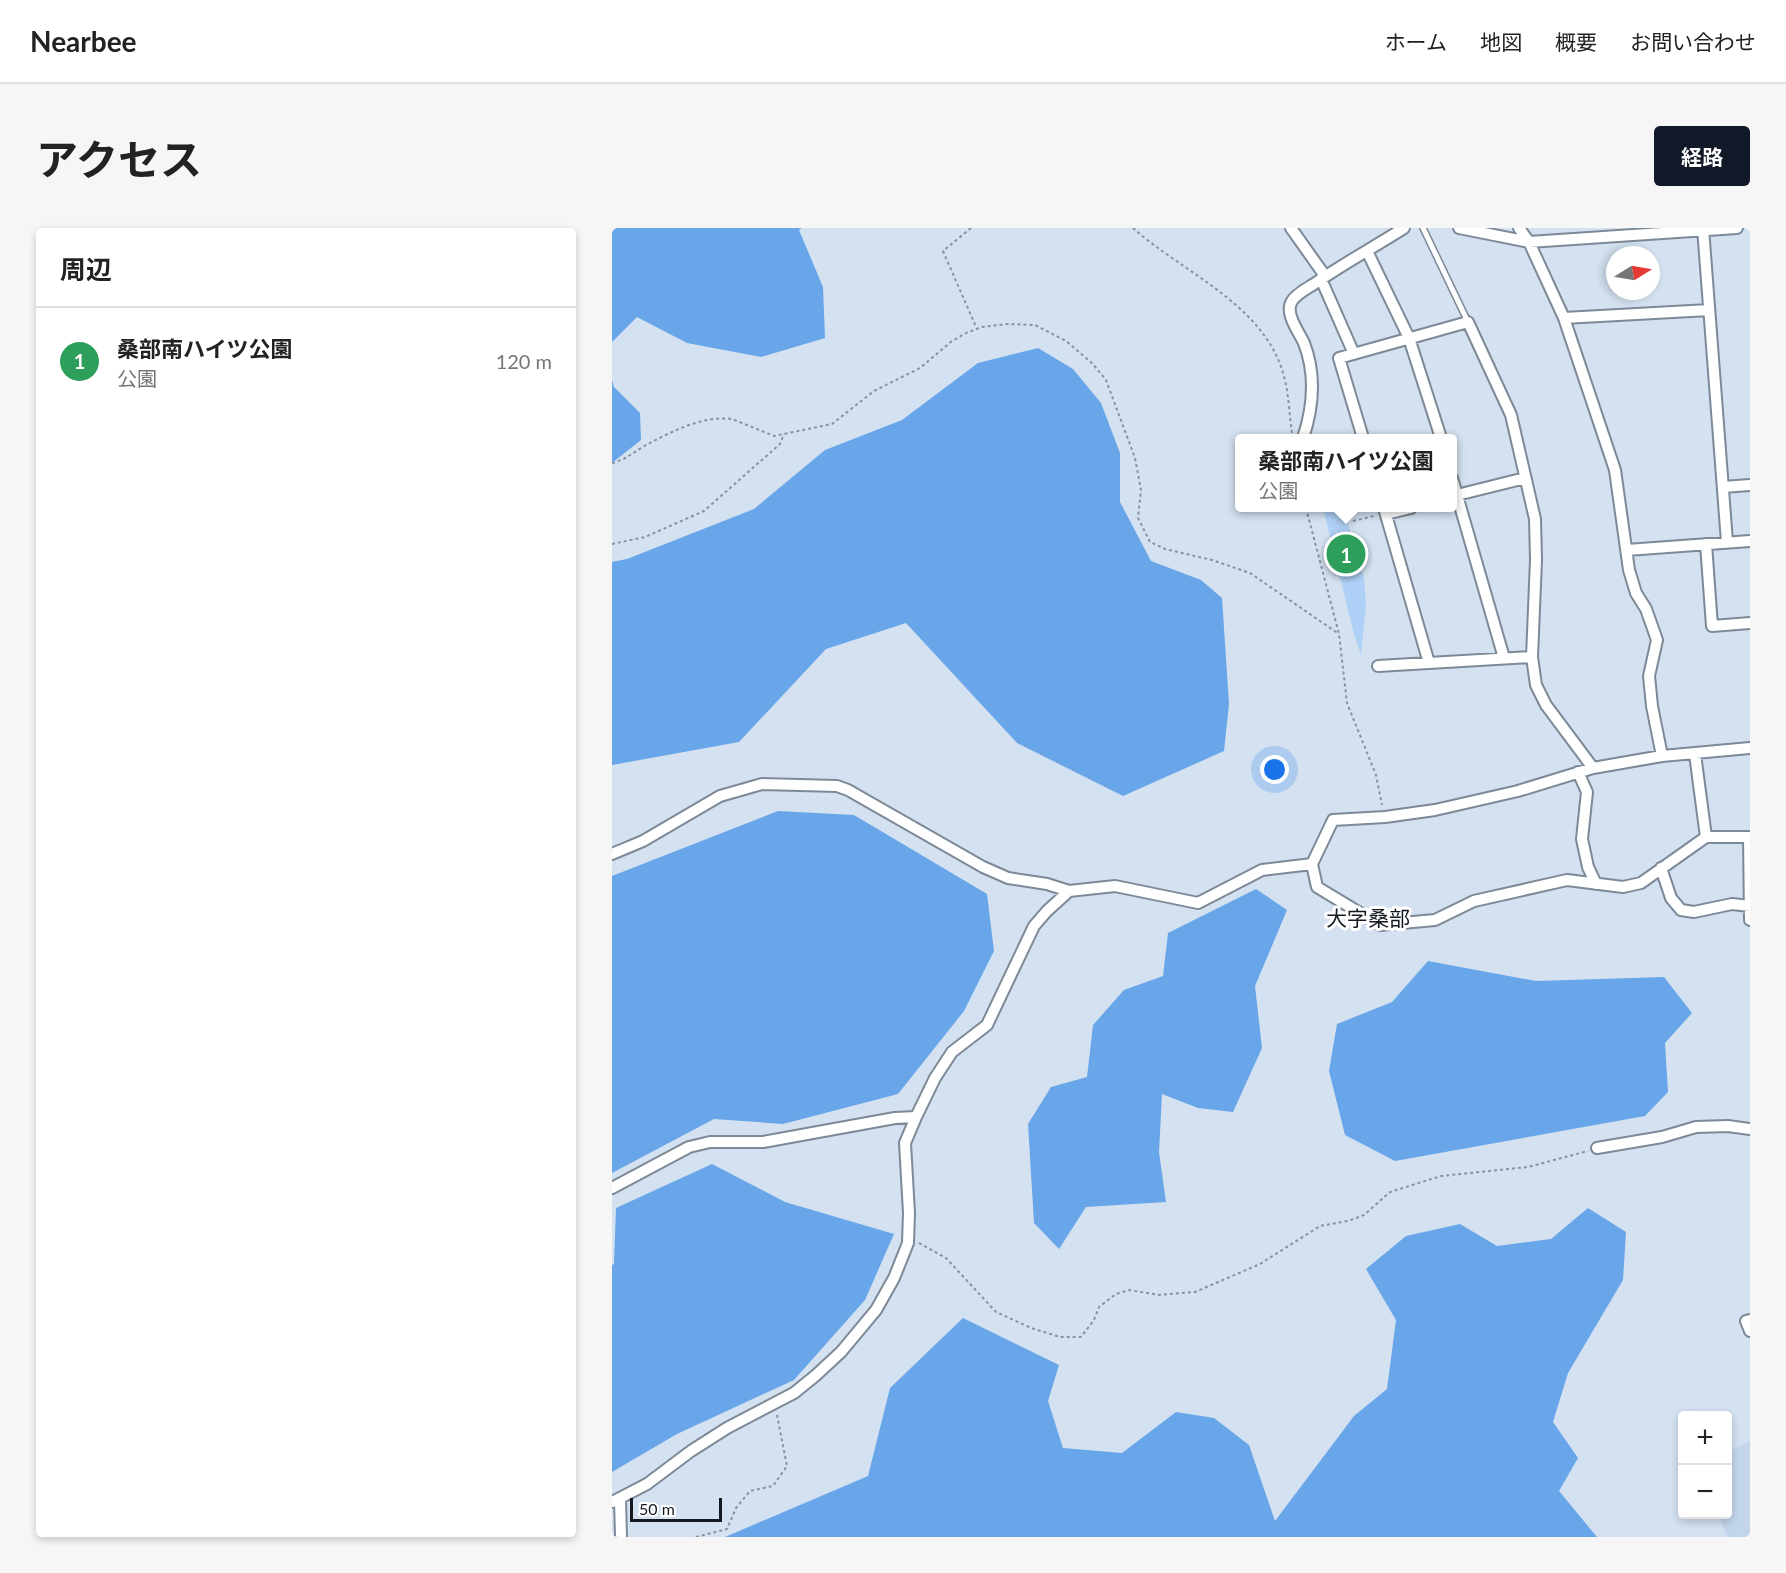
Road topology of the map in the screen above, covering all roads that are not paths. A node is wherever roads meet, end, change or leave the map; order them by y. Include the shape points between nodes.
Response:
1 (1291, 228) edge
2 (1404, 228) edge
3 (1423, 228) edge
4 (1459, 228) edge
5 (1519, 228) edge
6 (1737, 228) edge
7 (1703, 229) edge
8 (1529, 242) junction
9 (1367, 251) junction
10 (1323, 278) junction
11 (1709, 310) junction
12 (1564, 318) junction
13 (1468, 322) junction
14 (1409, 338) junction
15 (1354, 354) junction
16 (1304, 434) edge
17 (1362, 434) edge
18 (1440, 434) edge
19 (1525, 478) junction
20 (1750, 485) edge
21 (1723, 487) junction
22 (1457, 495) edge
23 (1457, 503) edge
24 (1385, 512) edge
25 (1750, 541) edge
26 (1728, 542) junction
27 (1706, 544) junction
28 (1627, 550) junction
29 (1750, 623) edge
30 (1532, 657) junction
31 (1504, 658) junction
32 (1429, 663) junction
33 (1378, 666) dead end
34 (1750, 748) edge
35 (1695, 754) junction
36 (1662, 756) junction
37 (1593, 768) junction
38 (1578, 772) junction
39 (1706, 837) junction
40 (1749, 837) edge
41 (612, 854) edge
42 (1312, 864) junction
43 (1662, 867) junction
44 (1596, 884) junction
45 (1069, 891) junction
46 (1750, 906) edge
47 (1750, 920) edge
48 (916, 1118) junction
49 (1750, 1129) edge
50 (1597, 1148) road end
51 (612, 1188) edge
52 (1750, 1320) edge
53 (1750, 1331) edge
54 (616, 1499) edge
55 (621, 1537) edge

1 - 10 street
2 - 9 street
3 - 13 lane
4 - 8 street
5 - 8 street
6 - 7 street
7 - 8 street
7 - 11 street
8 - 12 street
9 - 10 street
9 - 14 street
10 - 15 street
10 - 16 street via 1290,303 1311,378 1311,414
11 - 12 street
11 - 21 street
12 - 28 street via 1615,470
13 - 14 street
13 - 19 street via 1511,415
14 - 15 street
14 - 18 street
15 - 17 street via 1339,358
19 - 22 street
19 - 30 street via 1535,519
20 - 21 street
21 - 26 street
23 - 31 street
24 - 32 street
25 - 26 street
26 - 27 street
27 - 28 street
27 - 29 street via 1712,626
28 - 36 street via 1636,593 1657,640 1649,676
30 - 31 street
30 - 37 street via 1536,685 1546,705
31 - 32 street
32 - 33 street
34 - 35 street
35 - 36 street
35 - 39 street
36 - 37 street
37 - 38 street
38 - 42 street via 1471,803 1385,817 1333,820
38 - 44 street via 1587,792 1582,839
39 - 40 street
39 - 43 street
40 - 46 street
41 - 45 street via 643,841 720,796 762,784 837,786 982,867 1008,878
42 - 44 street via 1317,887 1380,925 1435,920 1474,901 1568,880
42 - 45 street via 1262,870 1198,903 1115,886
43 - 44 street via 1641,883 1623,887
43 - 46 street via 1671,898 1681,910 1694,912 1732,904
45 - 48 street via 1034,926 987,1024 952,1052
46 - 47 street
48 - 51 street via 895,1118 763,1142 710,1142 689,1147
48 - 54 street via 905,1143 908,1243 876,1310 850,1342 794,1393 727,1428 647,1484
49 - 50 street via 1696,1126 1662,1137
52 - 53 street via 1746,1321
54 - 55 street

